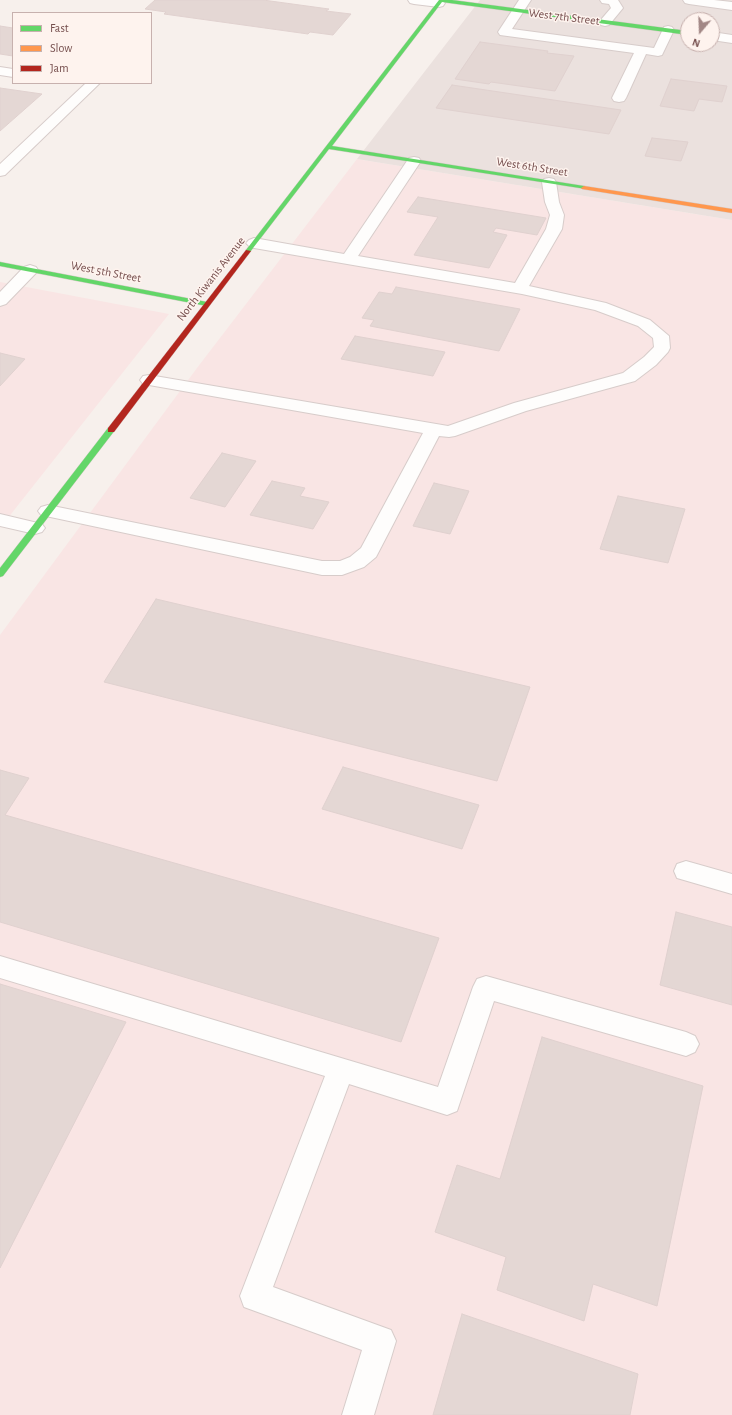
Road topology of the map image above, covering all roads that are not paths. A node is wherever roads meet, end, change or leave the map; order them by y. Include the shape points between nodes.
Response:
1 (414, 0) edge
2 (525, 0) edge
3 (611, 0) edge
4 (689, 0) edge
5 (440, 1) edge
6 (732, 6) edge
7 (518, 10) junction
8 (605, 22) junction
9 (668, 30) junction
10 (680, 32) edge
11 (720, 37) edge
12 (732, 39) edge
13 (642, 50) junction
14 (0, 72) edge
15 (12, 73) edge
16 (93, 84) edge
17 (619, 98) dead end
18 (328, 147) junction
19 (414, 160) junction
20 (0, 172) edge
21 (549, 182) junction
22 (732, 211) edge
23 (254, 243) junction
24 (348, 259) junction
25 (0, 264) edge
26 (30, 270) junction
27 (520, 288) junction
28 (0, 301) edge
29 (207, 304) junction
30 (149, 380) junction
31 (433, 430) junction
32 (48, 511) junction
33 (0, 520) edge
34 (35, 528) junction
35 (0, 574) edge
36 (686, 871) dead end
37 (732, 884) edge
38 (0, 968) edge
39 (686, 1044) dead end
40 (341, 1069) junction
41 (358, 1415) edge

1 - 5 street
2 - 7 street
3 - 8 street via 617,8
4 - 6 street
5 - 7 main road, West 7th Street
5 - 18 main road, North Kiwanis Avenue
7 - 8 main road, West 7th Street
7 - 13 street via 504,32
8 - 9 main road, West 7th Street
9 - 10 main road, West 7th Street
9 - 13 street via 658,52
11 - 12 street
13 - 17 street
14 - 15 street
16 - 20 street
18 - 19 main road, West 6th Street
18 - 23 main road, North Kiwanis Avenue
19 - 21 main road, West 6th Street
19 - 24 street
21 - 22 main road, West 6th Street
21 - 27 street via 557,215 554,228
23 - 24 street
23 - 29 main road, North Kiwanis Avenue
24 - 27 street
25 - 26 main road, West 5th Street
26 - 28 street
26 - 29 main road, West 5th Street
27 - 31 street via 600,306 644,323 661,336 662,348 629,377 520,407 449,432
29 - 30 main road, North Kiwanis Avenue
30 - 31 street
30 - 32 main road, North Kiwanis Avenue
31 - 32 street via 369,552 357,562 342,568 322,568
32 - 34 main road, North Kiwanis Avenue
33 - 34 street
34 - 35 main road, North Kiwanis Avenue
36 - 37 street
38 - 40 street
39 - 40 street via 486,987 447,1102
40 - 41 street via 255,1296 380,1341

